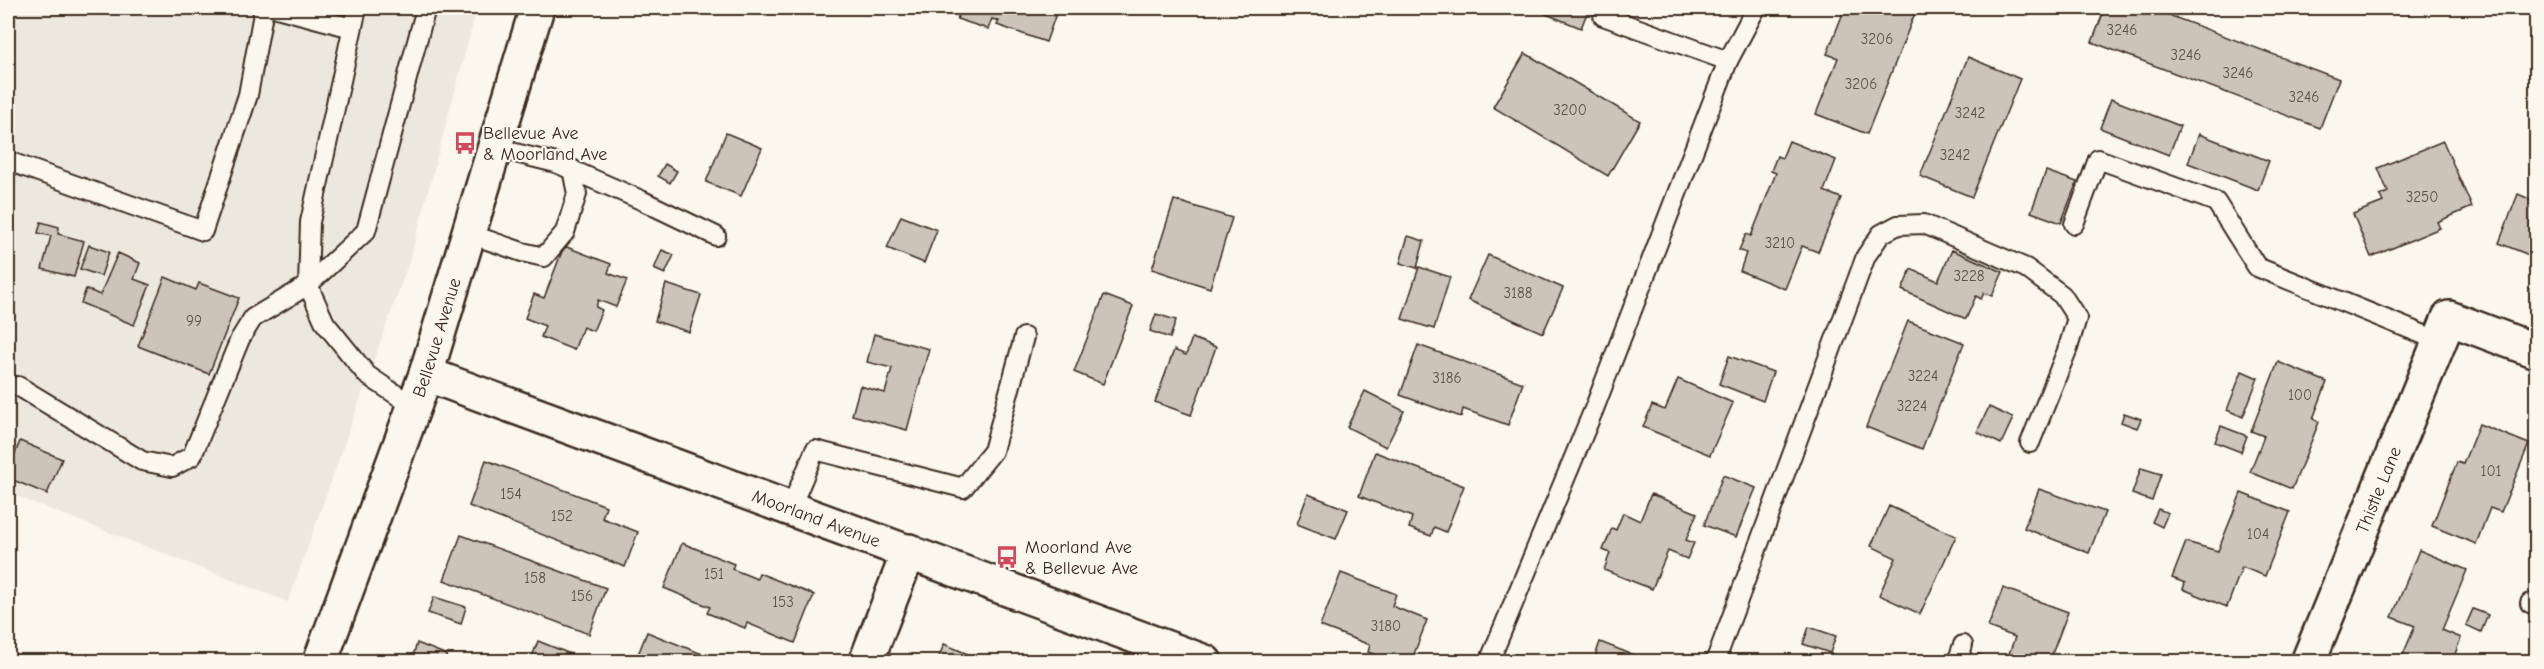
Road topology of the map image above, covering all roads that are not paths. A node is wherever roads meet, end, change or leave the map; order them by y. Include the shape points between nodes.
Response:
1 (264, 8) edge
2 (277, 8) edge
3 (357, 8) edge
4 (426, 8) edge
5 (537, 8) edge
6 (1756, 8) edge
7 (1603, 16) dead end
8 (352, 28) junction
9 (1728, 62) junction
10 (495, 148) junction
11 (8, 161) edge
12 (572, 170) junction
13 (2074, 224) dead end
14 (468, 233) junction
15 (716, 236) dead end
16 (308, 285) junction
17 (2444, 329) junction
18 (1024, 337) dead end
19 (2536, 351) edge
20 (426, 374) junction
21 (18, 386) dead end
22 (413, 406) junction
23 (2030, 443) dead end
24 (790, 507) junction
25 (909, 551) junction
26 (320, 662) edge
27 (866, 662) edge
28 (1205, 662) edge
29 (1489, 662) edge
30 (1715, 662) edge
31 (2308, 662) edge

1 - 11 lane via 248,95 203,231
2 - 8 lane
3 - 8 lane
4 - 16 lane via 366,231
5 - 10 street, Bellevue Avenue
6 - 9 lane
7 - 9 lane
8 - 16 lane via 310,222
9 - 29 lane via 1594,409
10 - 12 lane
10 - 14 street, Bellevue Avenue
12 - 14 lane via 577,194 565,232 544,257
12 - 15 lane
13 - 17 lane via 2098,159 2216,202 2257,267
14 - 20 street, Bellevue Avenue
16 - 21 lane via 253,318 240,339 192,456 172,467 142,460
16 - 22 lane via 325,322 367,375
17 - 19 street
17 - 31 street, Thistle Lane
18 - 24 lane via 993,452 963,488 815,450
20 - 22 street, Bellevue Avenue
20 - 24 street, Moorland Avenue
22 - 26 street, Bellevue Avenue
23 - 30 lane via 2077,318 2062,295 2026,268 1940,229 1924,224 1898,225 1881,234 1866,256
24 - 25 street, Moorland Avenue
25 - 27 street
25 - 28 street, Moorland Avenue

